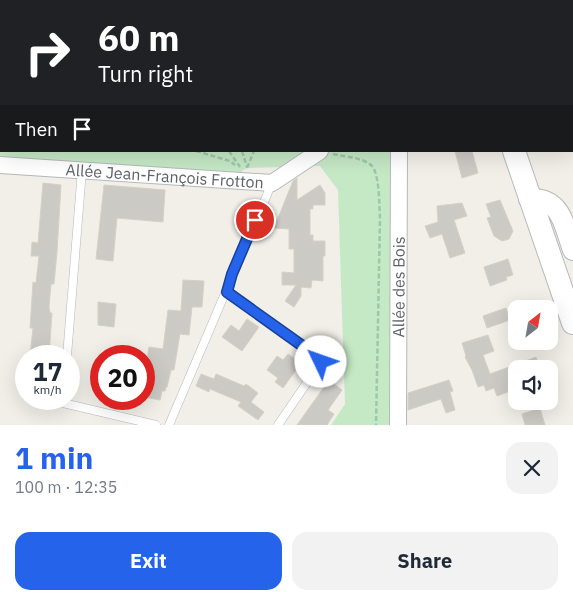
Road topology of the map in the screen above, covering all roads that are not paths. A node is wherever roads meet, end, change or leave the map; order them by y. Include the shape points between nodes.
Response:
1 (318, 152) edge
2 (399, 152) edge
3 (514, 152) edge
4 (1, 166) edge
5 (82, 170) junction
6 (272, 183) junction
7 (530, 198) junction
8 (573, 250) edge
9 (227, 292) junction
10 (573, 323) edge
11 (68, 345) edge
12 (80, 407) edge
13 (156, 425) edge
14 (169, 425) edge
15 (278, 425) edge
16 (398, 425) edge

1 - 6 street, Allée Jean-François Frotton
2 - 16 street, Allée des Bois
3 - 7 main road
4 - 5 street, Allée Jean-François Frotton
5 - 6 street, Allée Jean-François Frotton
5 - 11 lane
6 - 9 lane
7 - 8 street via 546,201 560,212
7 - 10 main road
9 - 14 lane
9 - 15 lane via 321,362
12 - 13 lane

